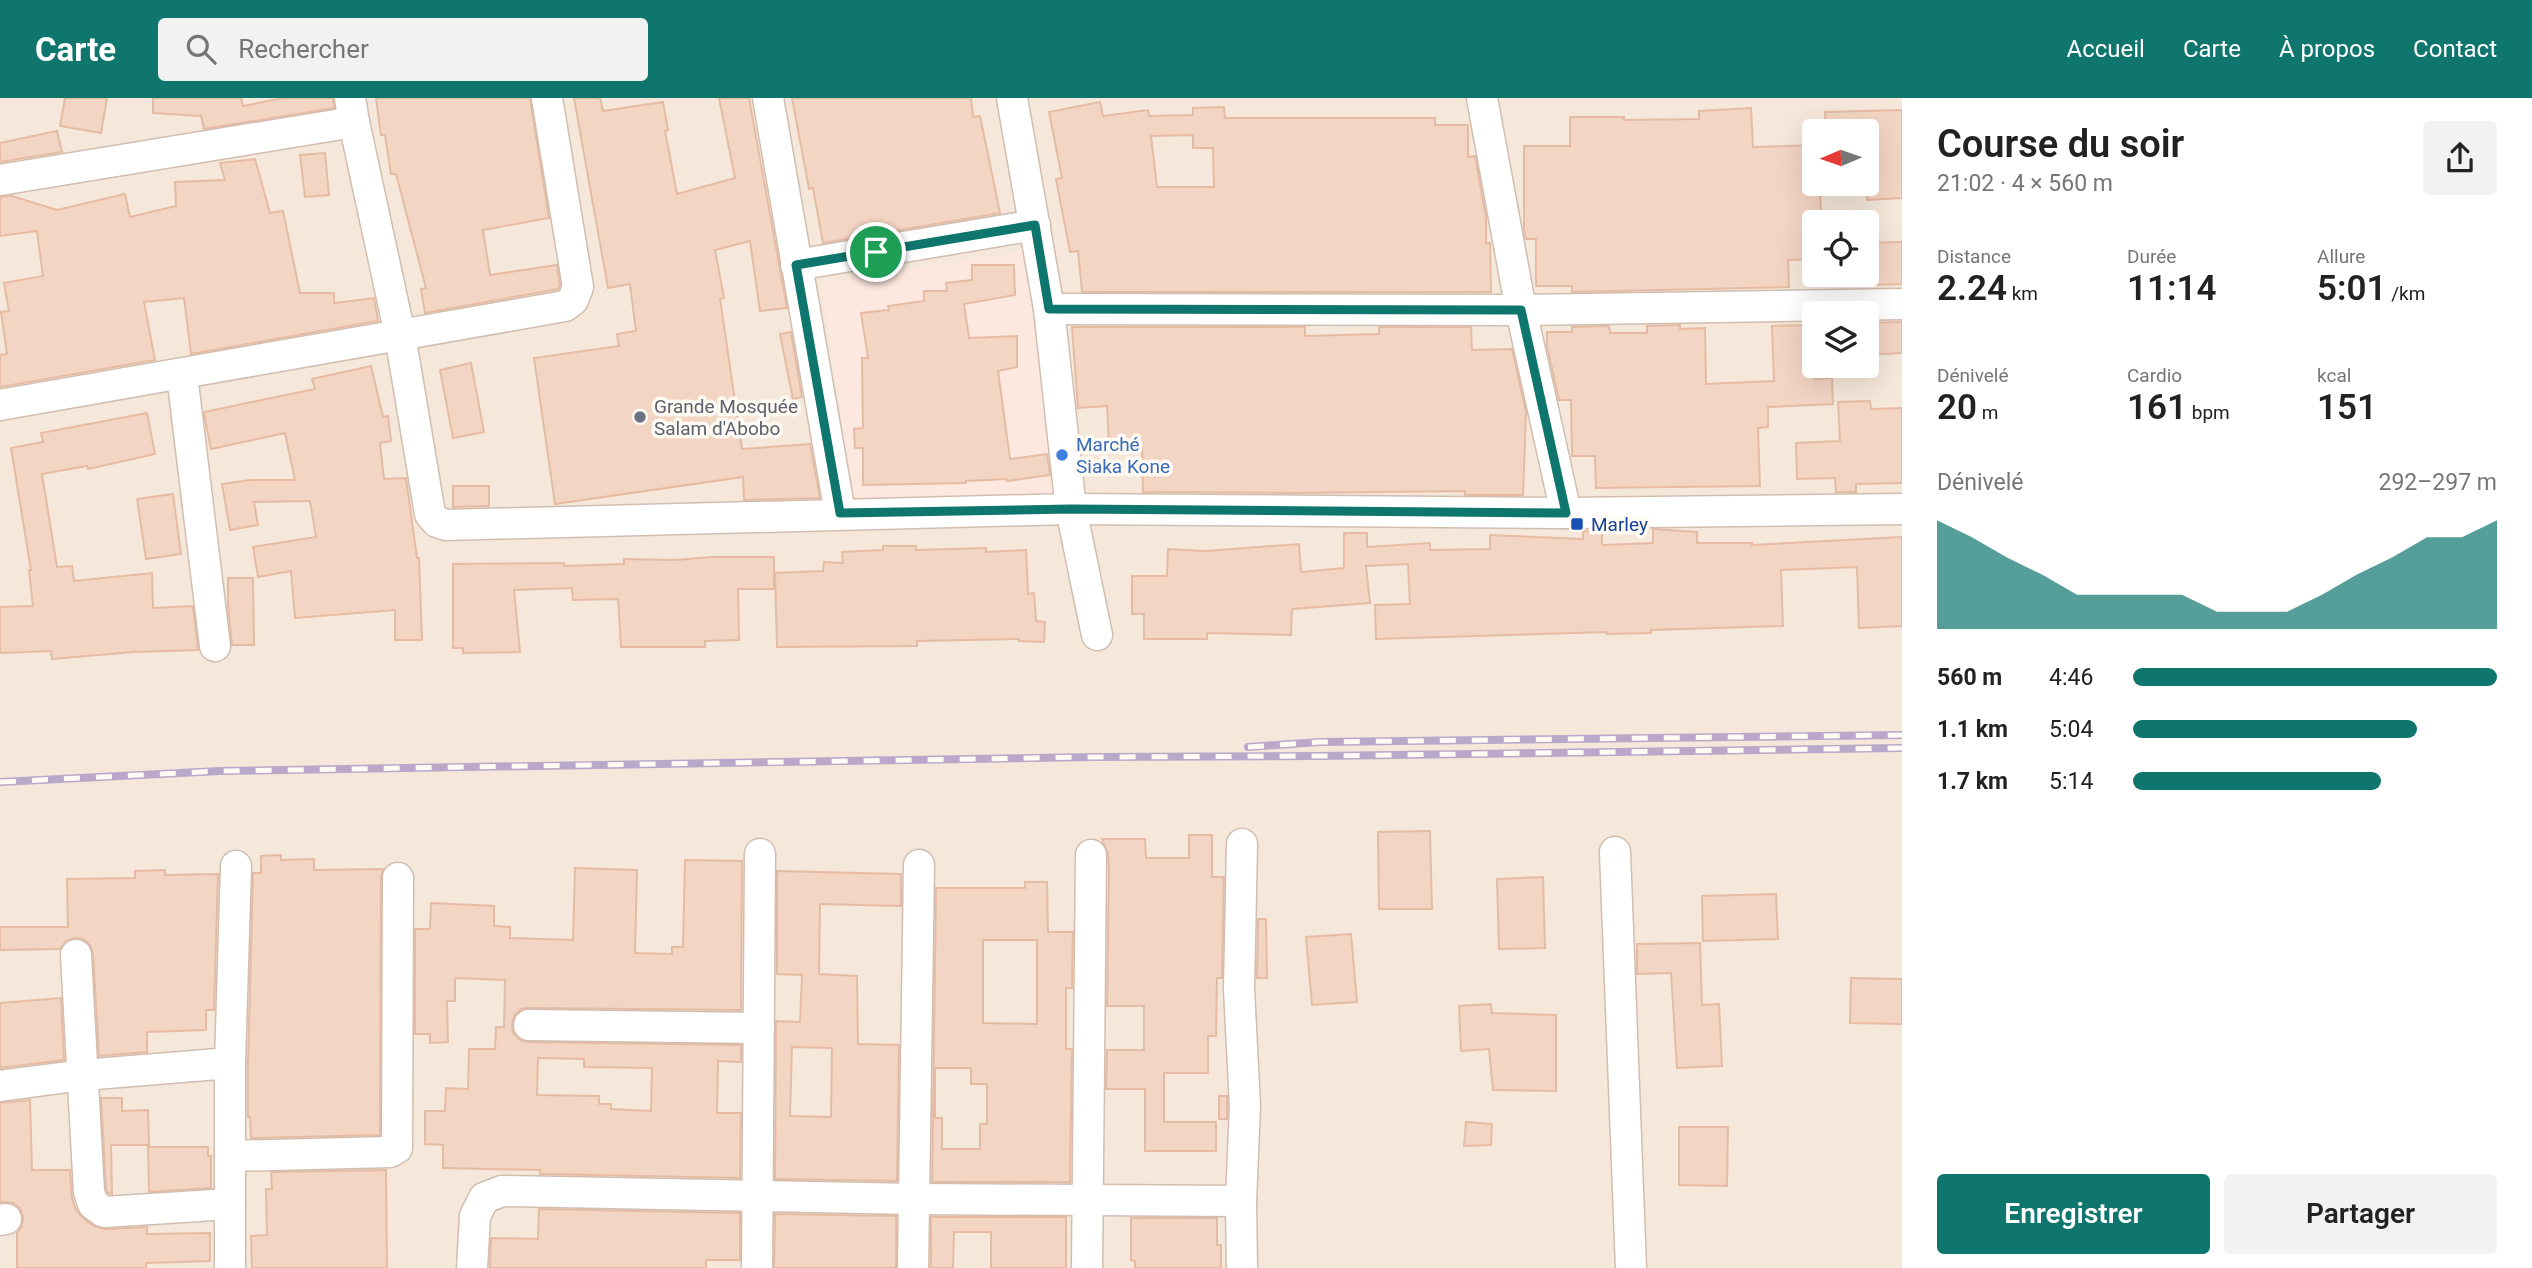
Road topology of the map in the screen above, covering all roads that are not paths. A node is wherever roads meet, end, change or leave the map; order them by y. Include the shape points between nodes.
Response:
1 (547, 98) edge
2 (768, 98) edge
3 (1012, 98) edge
4 (1482, 98) edge
5 (352, 110) edge
6 (0, 180) edge
7 (1035, 225) junction
8 (796, 265) junction
9 (1902, 304) edge
10 (1049, 309) junction
11 (1521, 310) junction
12 (400, 335) junction
13 (182, 375) junction
14 (0, 405) edge
15 (1071, 509) junction
16 (1902, 509) edge
17 (840, 513) junction
18 (1566, 513) junction
19 (1097, 635) dead end
20 (215, 646) dead end
21 (1242, 844) dead end
22 (1615, 852) dead end
23 (760, 854) dead end
24 (1091, 856) dead end
25 (919, 865) dead end
26 (236, 866) dead end
27 (398, 878) dead end
28 (76, 955) dead end
29 (529, 1025) dead end
30 (759, 1028) junction
31 (230, 1063) junction
32 (83, 1074) junction
33 (0, 1086) edge
34 (230, 1156) junction
35 (758, 1194) junction
36 (915, 1199) junction
37 (1088, 1201) junction
38 (1241, 1201) junction
39 (230, 1204) junction
40 (230, 1268) edge
41 (472, 1268) edge
42 (757, 1268) edge
43 (913, 1268) edge
44 (1087, 1268) edge
45 (1242, 1268) edge
46 (1631, 1268) edge

1 - 12 street via 578,287 573,300 565,306
2 - 8 street
3 - 7 street
4 - 11 street
5 - 6 street
5 - 12 street
7 - 8 street
7 - 10 street
8 - 17 street
9 - 11 street
10 - 11 street
10 - 15 street
11 - 18 street
12 - 13 street
12 - 17 street via 430,514 437,522
13 - 14 street
13 - 20 street
15 - 17 street
15 - 18 street
15 - 19 street
16 - 18 street
21 - 38 street via 1239,989 1245,1106
22 - 46 street
23 - 30 street
24 - 37 street
25 - 36 street
26 - 31 street
27 - 34 street via 397,1148 390,1152
28 - 32 street
29 - 30 street
30 - 35 street
31 - 32 street
31 - 34 street
32 - 33 street
32 - 39 street via 93,1204 104,1212
34 - 39 street
35 - 36 street
35 - 41 street via 502,1191 484,1198 475,1216
35 - 42 street
36 - 37 street
36 - 43 street
37 - 38 street
37 - 44 street
38 - 45 street
39 - 40 street

